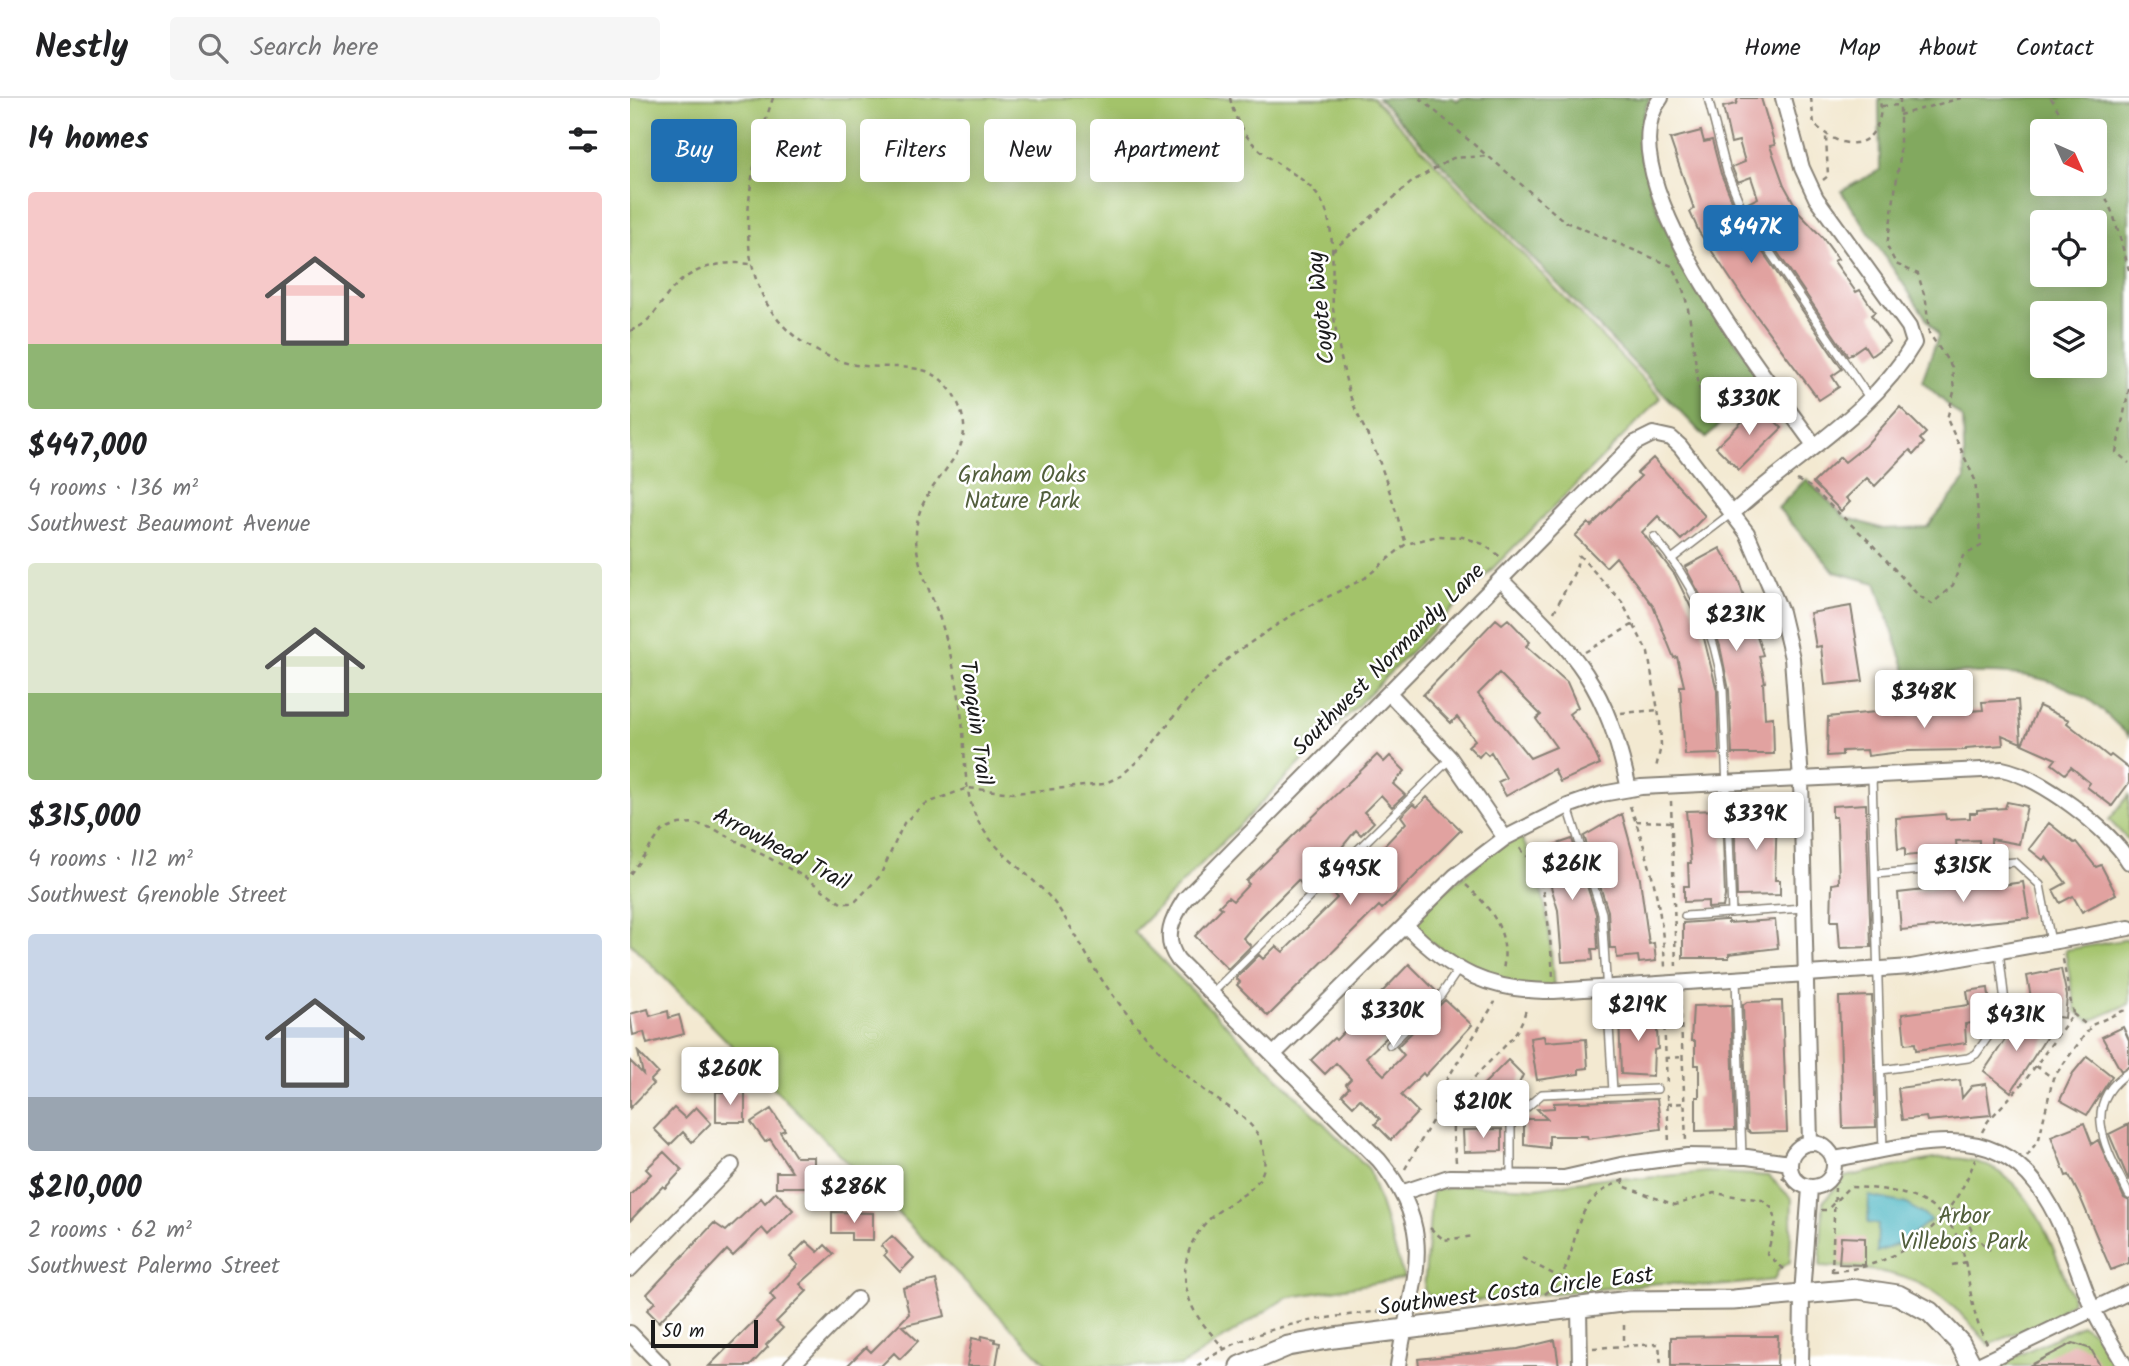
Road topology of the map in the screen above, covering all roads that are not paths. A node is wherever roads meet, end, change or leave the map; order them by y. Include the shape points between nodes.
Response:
1 (1661, 98) edge
2 (1708, 98) edge
3 (1783, 98) edge
4 (1871, 399) junction
5 (1814, 445) junction
6 (1734, 512) junction
7 (1654, 537) dead end
8 (1673, 558) junction
9 (1501, 580) junction
10 (1389, 693) junction
11 (1450, 758) junction
12 (1872, 777) junction
13 (1801, 780) junction
14 (1727, 783) junction
15 (1629, 789) junction
16 (1568, 806) junction
17 (1505, 838) junction
18 (2129, 862) edge
19 (1875, 874) junction
20 (1804, 908) junction
21 (1732, 913) junction
22 (1685, 916) dead end
23 (1405, 925) junction
24 (2129, 928) edge
25 (2055, 941) junction
26 (1999, 951) junction
27 (1458, 970) junction
28 (1878, 970) junction
29 (1805, 974) junction
30 (1736, 979) junction
31 (1609, 987) junction
32 (1212, 993) junction
33 (1390, 1045) dead end
34 (1274, 1054) junction
35 (1881, 1070) junction
36 (2129, 1072) edge
37 (1657, 1089) dead end
38 (1613, 1091) junction
39 (1810, 1143) junction
40 (1883, 1151) junction
41 (1742, 1157) junction
42 (1834, 1159) junction
43 (1790, 1163) junction
44 (732, 1165) dead end
45 (1511, 1179) junction
46 (1404, 1192) junction
47 (1805, 1193) junction
48 (2129, 1195) edge
49 (630, 1269) edge
50 (2129, 1292) edge
51 (1802, 1294) junction
52 (857, 1299) dead end
53 (1579, 1308) junction
54 (2093, 1310) junction
55 (1406, 1329) junction
56 (630, 1333) edge
57 (662, 1366) edge
58 (791, 1366) edge
59 (1240, 1366) edge
60 (1398, 1366) edge
61 (1580, 1366) edge
62 (1801, 1366) edge
63 (1974, 1366) edge
64 (2125, 1366) edge

1 - 5 street via 1650,116 1646,138 1648,163 1665,215 1710,294
2 - 4 lane via 1727,172 1744,214
3 - 4 street via 1811,188 1909,327 1914,343
4 - 5 street
5 - 6 street
6 - 8 lane
6 - 9 street, Southwest Normandy Lane via 1680,446 1671,438 1653,434 1635,443
6 - 13 street via 1765,570 1792,658
7 - 8 lane
8 - 14 lane via 1699,602 1718,658
9 - 10 street, Southwest Normandy Lane
9 - 15 street via 1576,658 1609,714
10 - 11 street
10 - 32 street, Southwest Normandy Lane via 1185,900 1169,929 1173,953
11 - 17 street
11 - 32 lane
12 - 13 street
12 - 18 street via 1987,768 2013,771 2030,778 2114,840
12 - 19 lane
13 - 14 street
13 - 20 street
14 - 15 street
14 - 21 lane
15 - 16 street
16 - 17 street
16 - 31 lane via 1602,913
17 - 23 street via 1455,876
19 - 25 lane via 2015,862 2040,885
19 - 28 lane
20 - 21 lane
20 - 29 street
21 - 22 lane
23 - 27 street
23 - 34 street
24 - 25 street
25 - 26 street
26 - 28 street
26 - 35 lane via 2006,1011 1976,1054 1957,1061
27 - 31 street via 1499,987 1554,992
27 - 33 lane via 1441,995
28 - 29 street
28 - 35 lane
29 - 30 street
29 - 39 street
30 - 31 street
30 - 41 lane
31 - 38 lane
32 - 34 street
34 - 46 street via 1379,1160
35 - 40 lane
36 - 48 lane via 2103,1104 2099,1128
37 - 38 lane
38 - 45 lane via 1534,1098 1511,1121
39 - 42 street via 1823,1146
39 - 43 street via 1798,1148
40 - 42 street
40 - 54 street via 1952,1141 1997,1152 2020,1167 2053,1206
41 - 43 street
41 - 45 street via 1687,1156 1564,1178
42 - 47 street via 1827,1182
43 - 47 street via 1793,1177
44 - 49 street
45 - 46 street via 1449,1177
46 - 55 street via 1417,1249
47 - 51 street
50 - 54 street
51 - 53 street, Southwest Costa Circle East via 1733,1300 1661,1299
51 - 62 street
51 - 63 street, Southwest Costa Circle East via 1858,1289 1898,1295 1944,1324
52 - 58 street
53 - 55 street, Southwest Costa Circle East
53 - 61 street
54 - 63 street
54 - 64 street
55 - 59 street, Southwest Costa Circle East via 1298,1344
55 - 60 street
56 - 57 street

